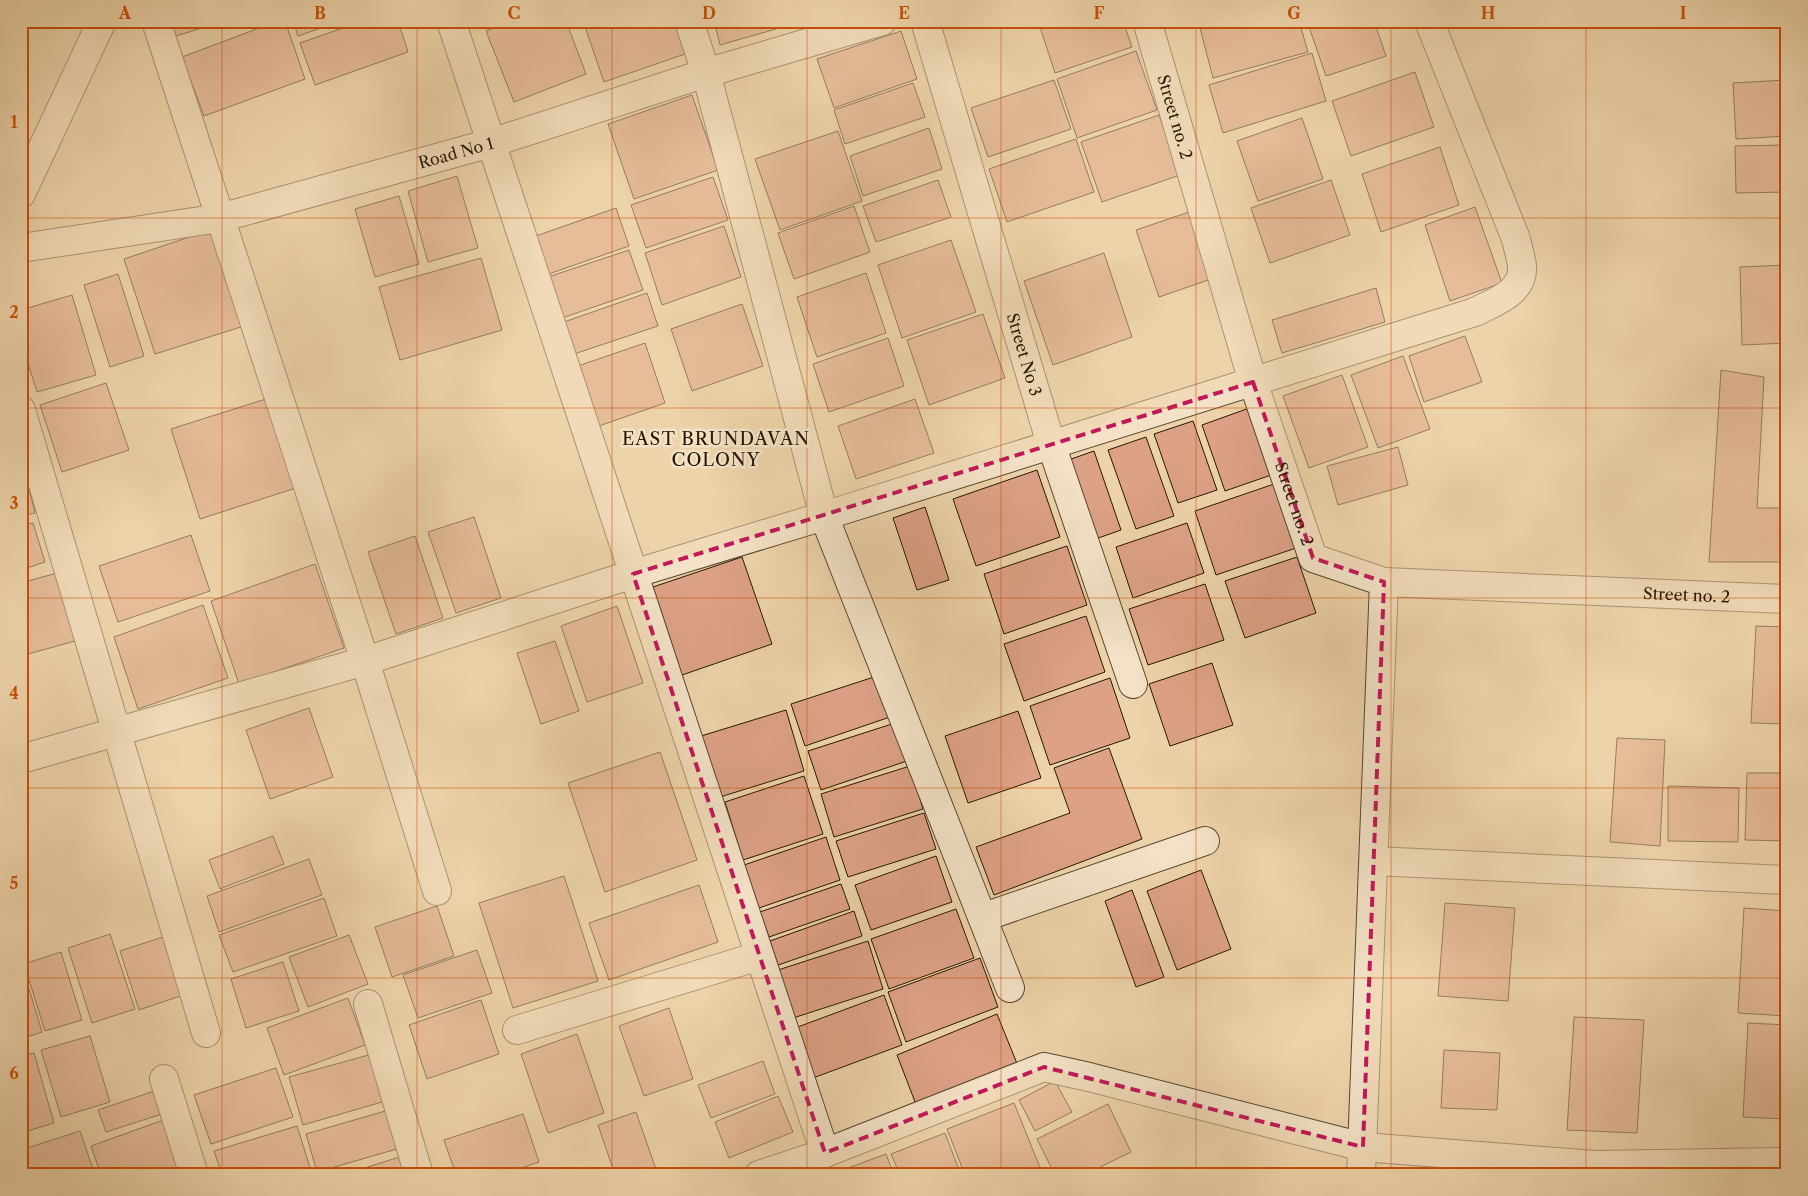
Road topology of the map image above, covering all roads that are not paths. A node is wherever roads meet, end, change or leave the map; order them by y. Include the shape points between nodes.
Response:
1 (102, 21) edge
2 (156, 21) edge
3 (451, 21) edge
4 (689, 21) edge
5 (882, 21) edge
6 (925, 21) edge
7 (1147, 21) edge
8 (1429, 21) edge
9 (706, 73) junction
10 (491, 143) junction
11 (21, 194) edge
12 (220, 218) junction
13 (21, 248) edge
14 (1253, 382) junction
15 (21, 410) edge
16 (1051, 444) junction
17 (824, 516) junction
18 (633, 574) junction
19 (1384, 582) junction
20 (1787, 599) edge
21 (366, 661) junction
22 (1133, 684) dead end
23 (117, 732) junction
24 (21, 759) edge
25 (1205, 840) dead end
26 (1374, 861) junction
27 (1787, 880) edge
28 (437, 892) dead end
29 (984, 917) junction
30 (759, 956) junction
31 (1010, 988) dead end
32 (368, 1004) dead end
33 (517, 1030) dead end
34 (206, 1032) dead end
35 (164, 1079) dead end
36 (1363, 1148) junction
37 (825, 1153) junction
38 (1787, 1162) edge
39 (1594, 1170) edge
40 (194, 1175) edge
41 (419, 1175) edge
42 (759, 1175) edge
43 (1361, 1175) edge

1 - 11 street
2 - 12 street
3 - 10 street
4 - 9 street
5 - 9 street, Road No 1
6 - 16 street, Street No 3
7 - 14 street, Street no. 2
8 - 14 street via 1516,239 1522,268 1519,282 1510,294 1475,312
9 - 10 street, Road No 1
9 - 17 street
10 - 12 street, Road No 1
10 - 18 street
12 - 13 street, Road No 1
12 - 21 street
14 - 16 street
14 - 19 street, Street no. 2 via 1313,558
15 - 23 street
16 - 17 street
16 - 22 street, Street No 3
17 - 18 street
17 - 29 street
18 - 21 street
18 - 30 street
19 - 20 street, Street no. 2
19 - 26 street
21 - 23 street
21 - 28 street
23 - 24 street
23 - 34 street
25 - 29 street
26 - 27 street
26 - 36 street
29 - 31 street
30 - 33 street
30 - 37 street
32 - 41 street
35 - 40 street
36 - 37 street via 1044,1067
36 - 39 street
36 - 43 street
37 - 42 street
38 - 39 street

